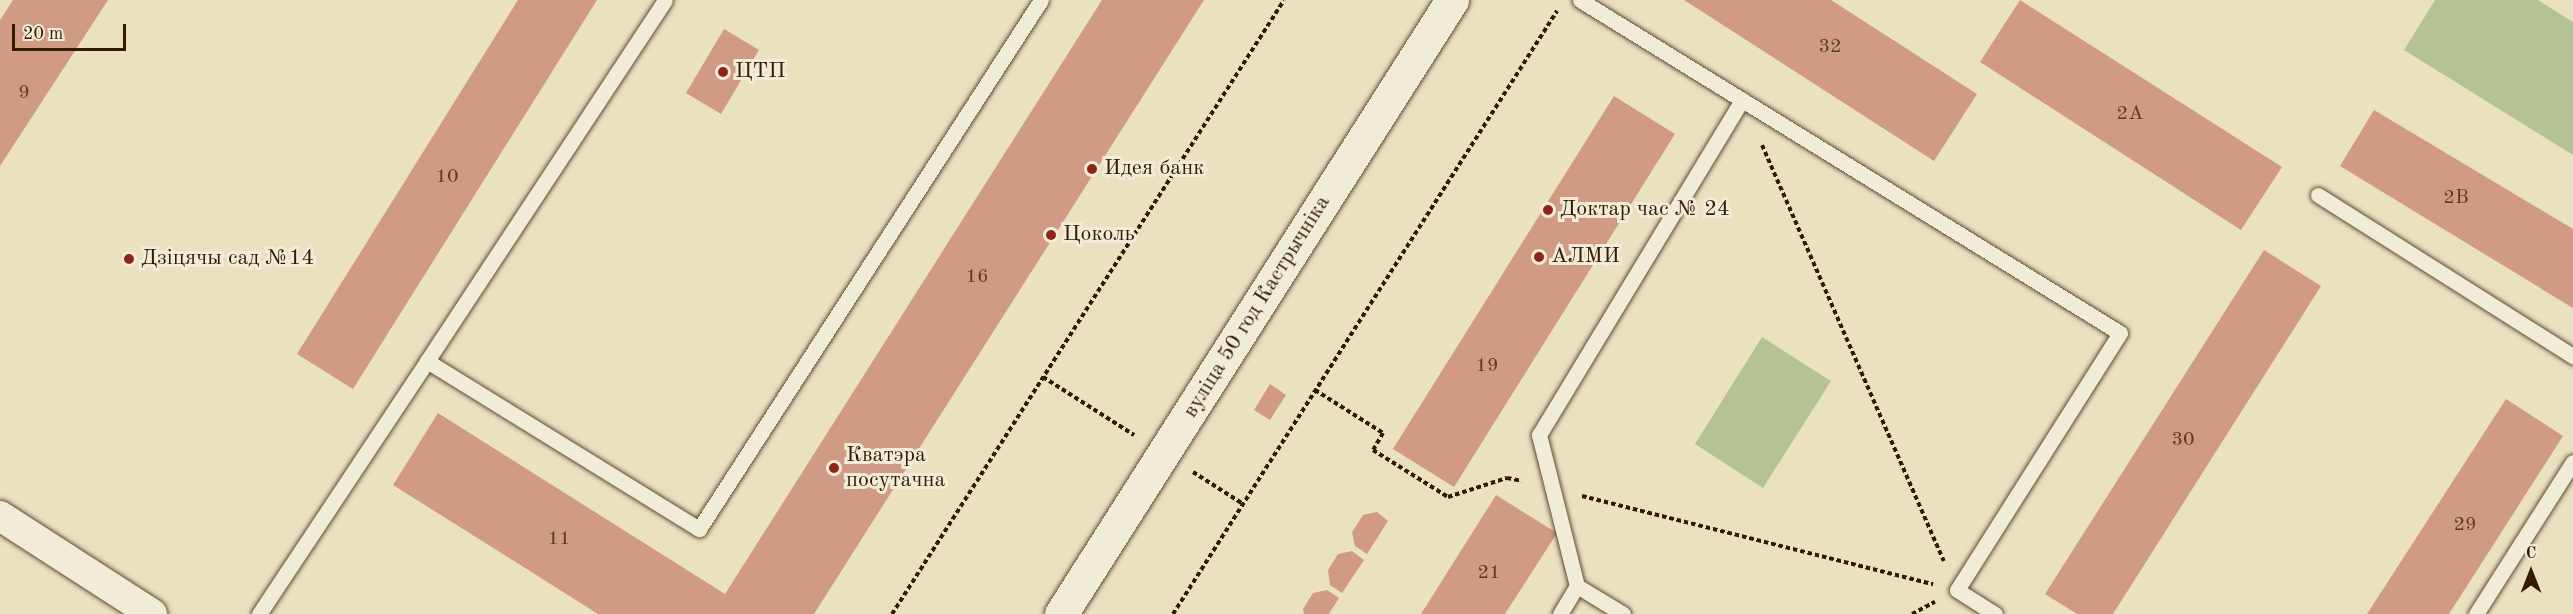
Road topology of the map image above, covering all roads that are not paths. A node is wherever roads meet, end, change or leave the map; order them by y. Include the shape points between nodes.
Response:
1 (665, 0) edge
2 (1041, 0) edge
3 (1452, 0) edge
4 (1580, 0) edge
5 (1742, 100) junction
6 (2318, 195) dead end
7 (2573, 356) edge
8 (427, 362) junction
9 (2573, 462) edge
10 (0, 516) edge
11 (1577, 586) junction
12 (152, 614) edge
13 (259, 614) edge
14 (1061, 614) edge
15 (1560, 614) edge
16 (1623, 614) edge
17 (1995, 614) edge
18 (2476, 614) edge

1 - 8 lane
2 - 8 lane via 699,529
3 - 14 street, вуліца 50 год Кастрычніка
4 - 5 lane
5 - 11 lane via 1539,435
5 - 17 lane via 2120,333 1957,590
6 - 7 lane
8 - 13 lane
9 - 18 lane
10 - 12 street
11 - 15 lane
11 - 16 lane

